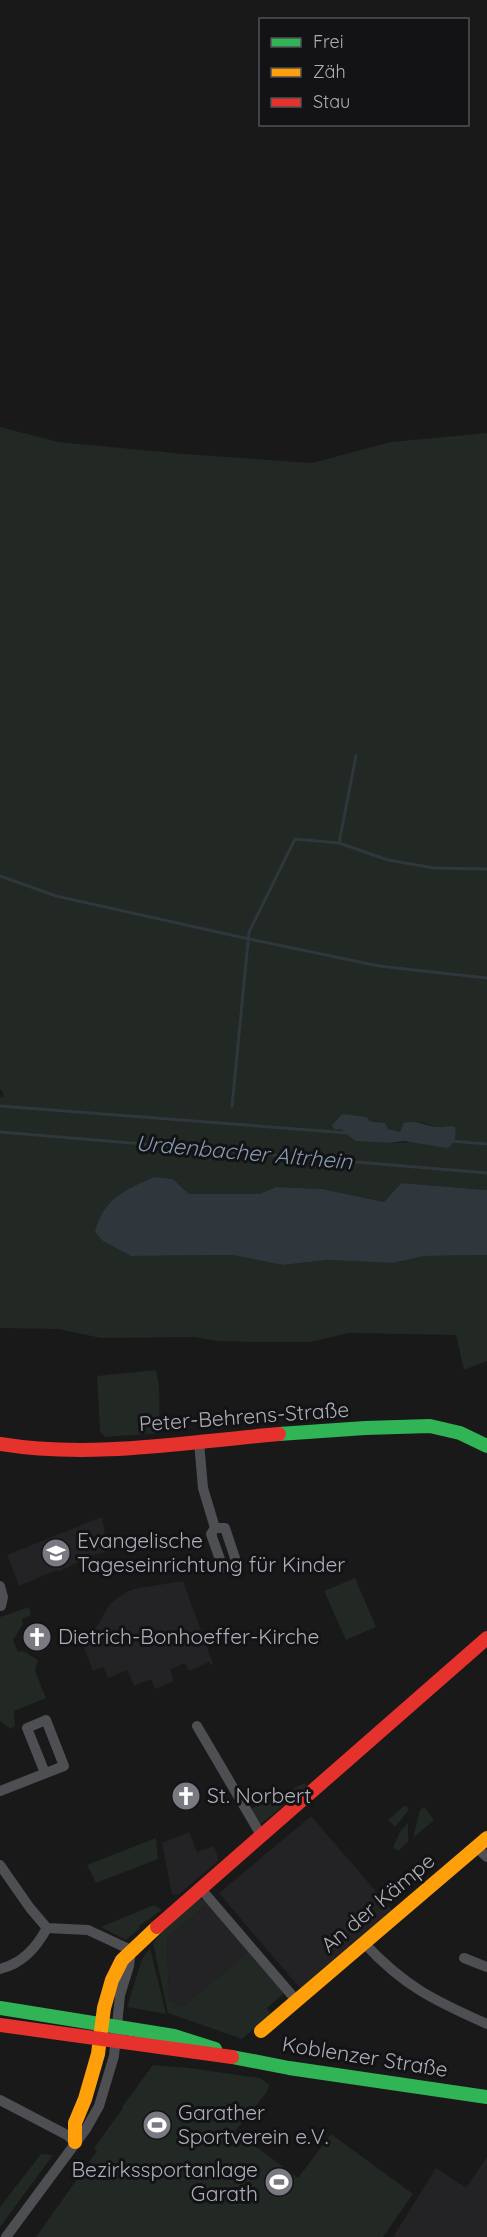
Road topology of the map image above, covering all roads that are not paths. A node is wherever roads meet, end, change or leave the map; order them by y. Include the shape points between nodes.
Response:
1 (200, 1442) junction
2 (0, 1444) edge
3 (487, 1446) edge
4 (215, 1528) dead end
5 (0, 1586) edge
6 (1, 1606) edge
7 (487, 1638) edge
8 (197, 1726) dead end
9 (45, 1773) junction
10 (0, 1791) edge
11 (261, 1835) junction
12 (487, 1838) edge
13 (476, 1848) junction
14 (487, 1857) edge
15 (0, 1865) edge
16 (201, 1888) junction
17 (47, 1928) junction
18 (364, 1943) junction
19 (131, 1950) junction
20 (464, 1958) dead end
21 (487, 1967) edge
22 (0, 1969) edge
23 (296, 2000) junction
24 (0, 2008) edge
25 (102, 2024) junction
26 (487, 2024) edge
27 (0, 2025) edge
28 (117, 2026) junction
29 (261, 2031) dead end
30 (101, 2039) junction
31 (116, 2042) junction
32 (237, 2058) junction
33 (487, 2097) edge
34 (0, 2100) edge
35 (75, 2142) junction
36 (6, 2237) edge

1 - 2 street, Peter-Behrens-Straße via 78,1450 22,1449
1 - 3 street, Peter-Behrens-Straße via 430,1426 468,1435
1 - 4 street via 203,1488
5 - 6 street
7 - 11 street
8 - 11 street
9 - 9 street via 64,1766 46,1720 27,1728
9 - 10 street
11 - 16 street
12 - 13 street, An der Kämpe
13 - 14 street
13 - 18 street, An der Kämpe
15 - 17 street
16 - 19 street
16 - 23 street
17 - 19 street via 88,1930
17 - 22 street via 30,1954
18 - 23 street, An der Kämpe
18 - 26 street via 416,1990
19 - 25 street via 112,1980
19 - 28 street
20 - 21 street
23 - 29 street, An der Kämpe
24 - 25 street, Koblenzer Straße
25 - 28 street, Koblenzer Straße
25 - 30 street
27 - 30 street, Koblenzer Straße
28 - 31 street
28 - 32 street, Koblenzer Straße via 174,2036
30 - 31 street, Koblenzer Straße
30 - 35 street via 75,2123
31 - 32 street, Koblenzer Straße
31 - 35 street via 99,2106
32 - 33 street, Koblenzer Straße
34 - 35 street
35 - 36 street

